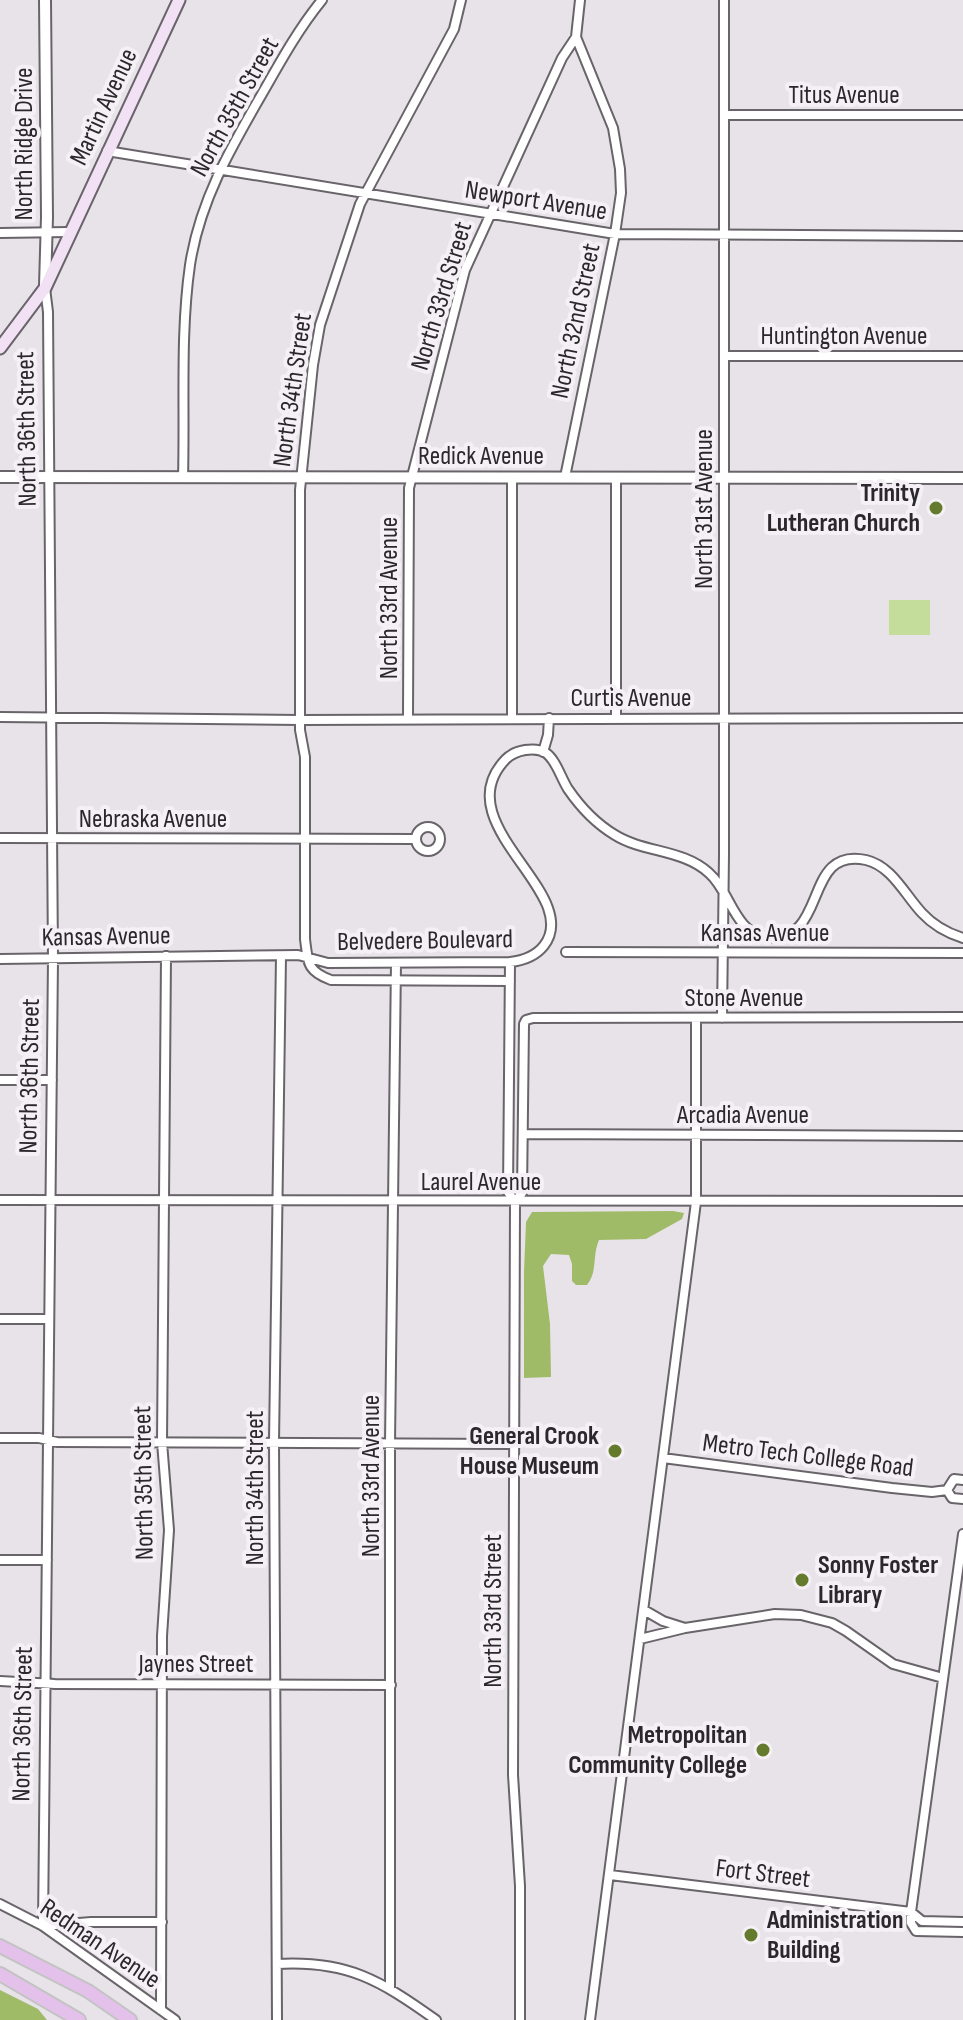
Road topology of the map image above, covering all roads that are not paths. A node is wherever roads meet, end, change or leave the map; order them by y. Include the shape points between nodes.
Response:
1 (45, 0) edge
2 (179, 0) edge
3 (322, 0) edge
4 (461, 0) edge
5 (580, 0) edge
6 (724, 0) edge
7 (576, 37) junction
8 (724, 115) junction
9 (963, 115) edge
10 (107, 151) junction
11 (219, 170) junction
12 (366, 194) junction
13 (489, 214) junction
14 (69, 232) junction
15 (0, 233) edge
16 (47, 233) junction
17 (615, 234) junction
18 (723, 235) junction
19 (963, 236) edge
20 (45, 288) junction
21 (0, 348) edge
22 (724, 356) junction
23 (963, 356) edge
24 (0, 477) edge
25 (565, 477) junction
26 (616, 477) junction
27 (724, 477) junction
28 (49, 478) junction
29 (183, 478) junction
30 (301, 478) junction
31 (411, 478) junction
32 (512, 478) junction
33 (963, 478) edge
34 (0, 717) edge
35 (52, 717) junction
36 (724, 717) junction
37 (408, 718) junction
38 (512, 718) junction
39 (549, 718) junction
40 (616, 718) junction
41 (963, 718) edge
42 (300, 720) junction
43 (543, 752) junction
44 (0, 838) edge
45 (53, 839) junction
46 (415, 839) dead end
47 (305, 840) junction
48 (723, 893) junction
49 (963, 938) edge
50 (566, 952) dead end
51 (722, 953) junction
52 (963, 953) edge
53 (166, 956) junction
54 (281, 956) junction
55 (308, 958) junction
56 (0, 959) edge
57 (53, 959) junction
58 (510, 962) junction
59 (396, 963) junction
60 (396, 981) junction
61 (510, 981) junction
62 (963, 1017) edge
63 (696, 1018) junction
64 (722, 1018) junction
65 (526, 1020) joint
66 (0, 1080) edge
67 (52, 1080) junction
68 (523, 1134) junction
69 (696, 1135) junction
70 (963, 1136) edge
71 (0, 1200) edge
72 (51, 1200) junction
73 (164, 1201) junction
74 (278, 1201) junction
75 (963, 1201) edge
76 (394, 1202) junction
77 (515, 1202) junction
78 (696, 1202) junction
79 (0, 1319) edge
80 (49, 1319) junction
81 (0, 1438) edge
82 (48, 1440) junction
83 (162, 1442) junction
84 (274, 1442) junction
85 (390, 1443) junction
86 (514, 1444) junction
87 (663, 1458) junction
88 (963, 1480) edge
89 (947, 1490) junction
90 (963, 1499) edge
91 (963, 1534) edge
92 (0, 1560) edge
93 (47, 1560) junction
94 (644, 1610) junction
95 (685, 1628) junction
96 (640, 1639) junction
97 (943, 1678) junction
98 (0, 1681) edge
99 (46, 1682) junction
100 (162, 1684) junction
101 (275, 1684) junction
102 (391, 1685) junction
103 (610, 1875) junction
104 (0, 1904) edge
105 (911, 1912) junction
106 (162, 1922) junction
107 (963, 1922) edge
108 (43, 1926) junction
109 (963, 1932) edge
110 (0, 1946) edge
111 (277, 1964) junction
112 (0, 1974) edge
113 (390, 1989) junction
114 (161, 2010) junction
115 (79, 2020) edge
116 (130, 2020) edge
117 (175, 2020) edge
118 (277, 2020) edge
119 (436, 2020) edge
120 (520, 2020) edge
121 (590, 2020) edge

1 - 16 street, North Ridge Drive
2 - 10 main road, Martin Avenue
3 - 11 street, North 35th Street
4 - 12 street, North 34th Street via 454,29
5 - 7 street, North 33rd Street
6 - 8 street, North 31st Avenue
7 - 13 street, North 33rd Street
7 - 17 street, North 32nd Street via 617,146 621,193
8 - 9 street, Titus Avenue
8 - 18 street, North 31st Avenue
10 - 11 street, Newport Avenue
10 - 14 main road, Martin Avenue
11 - 12 street, Newport Avenue
11 - 29 street, North 35th Street via 188,280
12 - 13 street, Newport Avenue
12 - 30 street, North 34th Street via 320,325
13 - 17 street, Newport Avenue
13 - 31 street, North 33rd Street via 459,289
14 - 16 street
14 - 20 main road, North 36th Street
15 - 16 street
16 - 20 street, North Ridge Drive
17 - 18 street, Newport Avenue
17 - 25 street, North 32nd Street
18 - 19 street, Newport Avenue
18 - 22 street, North 31st Avenue
20 - 21 main road
20 - 28 street, North 36th Street
22 - 23 street, Huntington Avenue
22 - 27 street, North 31st Avenue
24 - 28 street, Redick Avenue
25 - 26 street, Redick Avenue
25 - 32 street, Redick Avenue
26 - 27 street, Redick Avenue
26 - 40 street
27 - 33 street, Redick Avenue
27 - 36 street, North 31st Avenue
28 - 29 street, Redick Avenue
28 - 35 street, North 36th Street
29 - 30 street, Redick Avenue
30 - 31 street, Redick Avenue
30 - 42 street, North 34th Street
31 - 32 street, Redick Avenue
31 - 37 street, North 33rd Avenue
32 - 38 street
34 - 35 street
35 - 42 street
35 - 45 street, North 36th Street
36 - 40 street, Curtis Avenue
36 - 41 street, Curtis Avenue
36 - 48 street, North 31st Avenue
37 - 38 street, Curtis Avenue
37 - 42 street, Curtis Avenue
38 - 39 street, Curtis Avenue
39 - 40 street, Curtis Avenue
39 - 43 street
42 - 47 street, Belvedere Boulevard
43 - 48 street via 595,822 618,837 689,859 710,874
43 - 58 street, Belvedere Boulevard via 513,753 496,772 492,788 501,835 549,912 545,946 529,959
44 - 45 street, Nebraska Avenue
45 - 47 street, Nebraska Avenue
45 - 57 street, North 36th Street
46 - 47 street, Nebraska Avenue
47 - 55 street, Belvedere Boulevard
48 - 49 street via 750,930 778,937 804,922 830,869 847,860 866,860 889,872 928,920
48 - 51 street, North 31st Avenue
50 - 51 street, Kansas Avenue
51 - 52 street, Kansas Avenue
51 - 64 street, North 31st Avenue
53 - 54 street, Kansas Avenue
53 - 57 street, Kansas Avenue
53 - 73 street, North 35th Street
54 - 55 street, Kansas Avenue
54 - 74 street, North 34th Street
55 - 59 street, Belvedere Boulevard
55 - 60 street via 315,974 331,980
56 - 57 street, Kansas Avenue
57 - 67 street, North 36th Street
58 - 59 street, Belvedere Boulevard
58 - 61 street, North 33rd Street
59 - 60 street, North 33rd Avenue
60 - 61 street
60 - 76 street, North 33rd Avenue
61 - 77 street, North 33rd Street via 508,1192
62 - 64 street, Stone Avenue
63 - 64 street, Stone Avenue
63 - 65 street, Stone Avenue
63 - 69 street
65 - 68 street, North 33rd Street
66 - 67 street
67 - 72 street, North 36th Street
68 - 69 street, Arcadia Avenue
68 - 77 street, North 33rd Street via 522,1193
69 - 70 street, Arcadia Avenue
69 - 78 street
71 - 72 street, Laurel Avenue
72 - 73 street, Laurel Avenue
72 - 80 street, North 36th Street
73 - 74 street, Laurel Avenue
73 - 83 street, North 35th Street
74 - 76 street, Laurel Avenue
74 - 84 street, North 34th Street
75 - 78 street, Laurel Avenue
76 - 77 street, Laurel Avenue
76 - 85 street, North 33rd Avenue
77 - 78 street, Laurel Avenue
77 - 86 street, North 33rd Street
78 - 87 street, Metro Tech College Road
79 - 80 street
80 - 82 street, North 36th Street
81 - 82 street
82 - 83 street
82 - 93 street, North 36th Street
83 - 84 street
83 - 100 street, North 35th Street via 169,1530
84 - 85 street
84 - 101 street, North 34th Street
85 - 86 street
85 - 102 street, North 33rd Avenue
86 - 120 street, North 33rd Street via 513,1775
87 - 89 street, Metro Tech College Road via 892,1488
87 - 94 street, Metro Tech College Road
88 - 89 street, Metro Tech College Road via 954,1479
89 - 90 street, Metro Tech College Road via 952,1498
91 - 97 street
92 - 93 street
93 - 99 street, North 36th Street
94 - 95 street
94 - 96 street, Metro Tech College Road
95 - 96 street
95 - 97 street via 802,1615 832,1623 893,1664
96 - 103 street, Metro Tech College Road
97 - 105 street
98 - 99 street, Jaynes Street
99 - 100 street, Jaynes Street
99 - 108 street, North 36th Street
100 - 101 street, Jaynes Street
100 - 106 street, North 35th Street
101 - 102 street, Jaynes Street
101 - 111 street, North 34th Street
102 - 113 street, North 33rd Avenue
103 - 105 street, Fort Street
103 - 121 street, Metro Tech College Road
104 - 108 street, Redman Avenue
105 - 107 street, Fort Street via 922,1921
105 - 109 street via 916,1931
106 - 108 street
106 - 114 street, North 35th Street
108 - 114 street, Redman Avenue
110 - 116 main road via 88,1991
111 - 113 street via 337,1966
111 - 118 street, North 34th Street
112 - 115 main road
113 - 119 street
114 - 117 street, Redman Avenue

